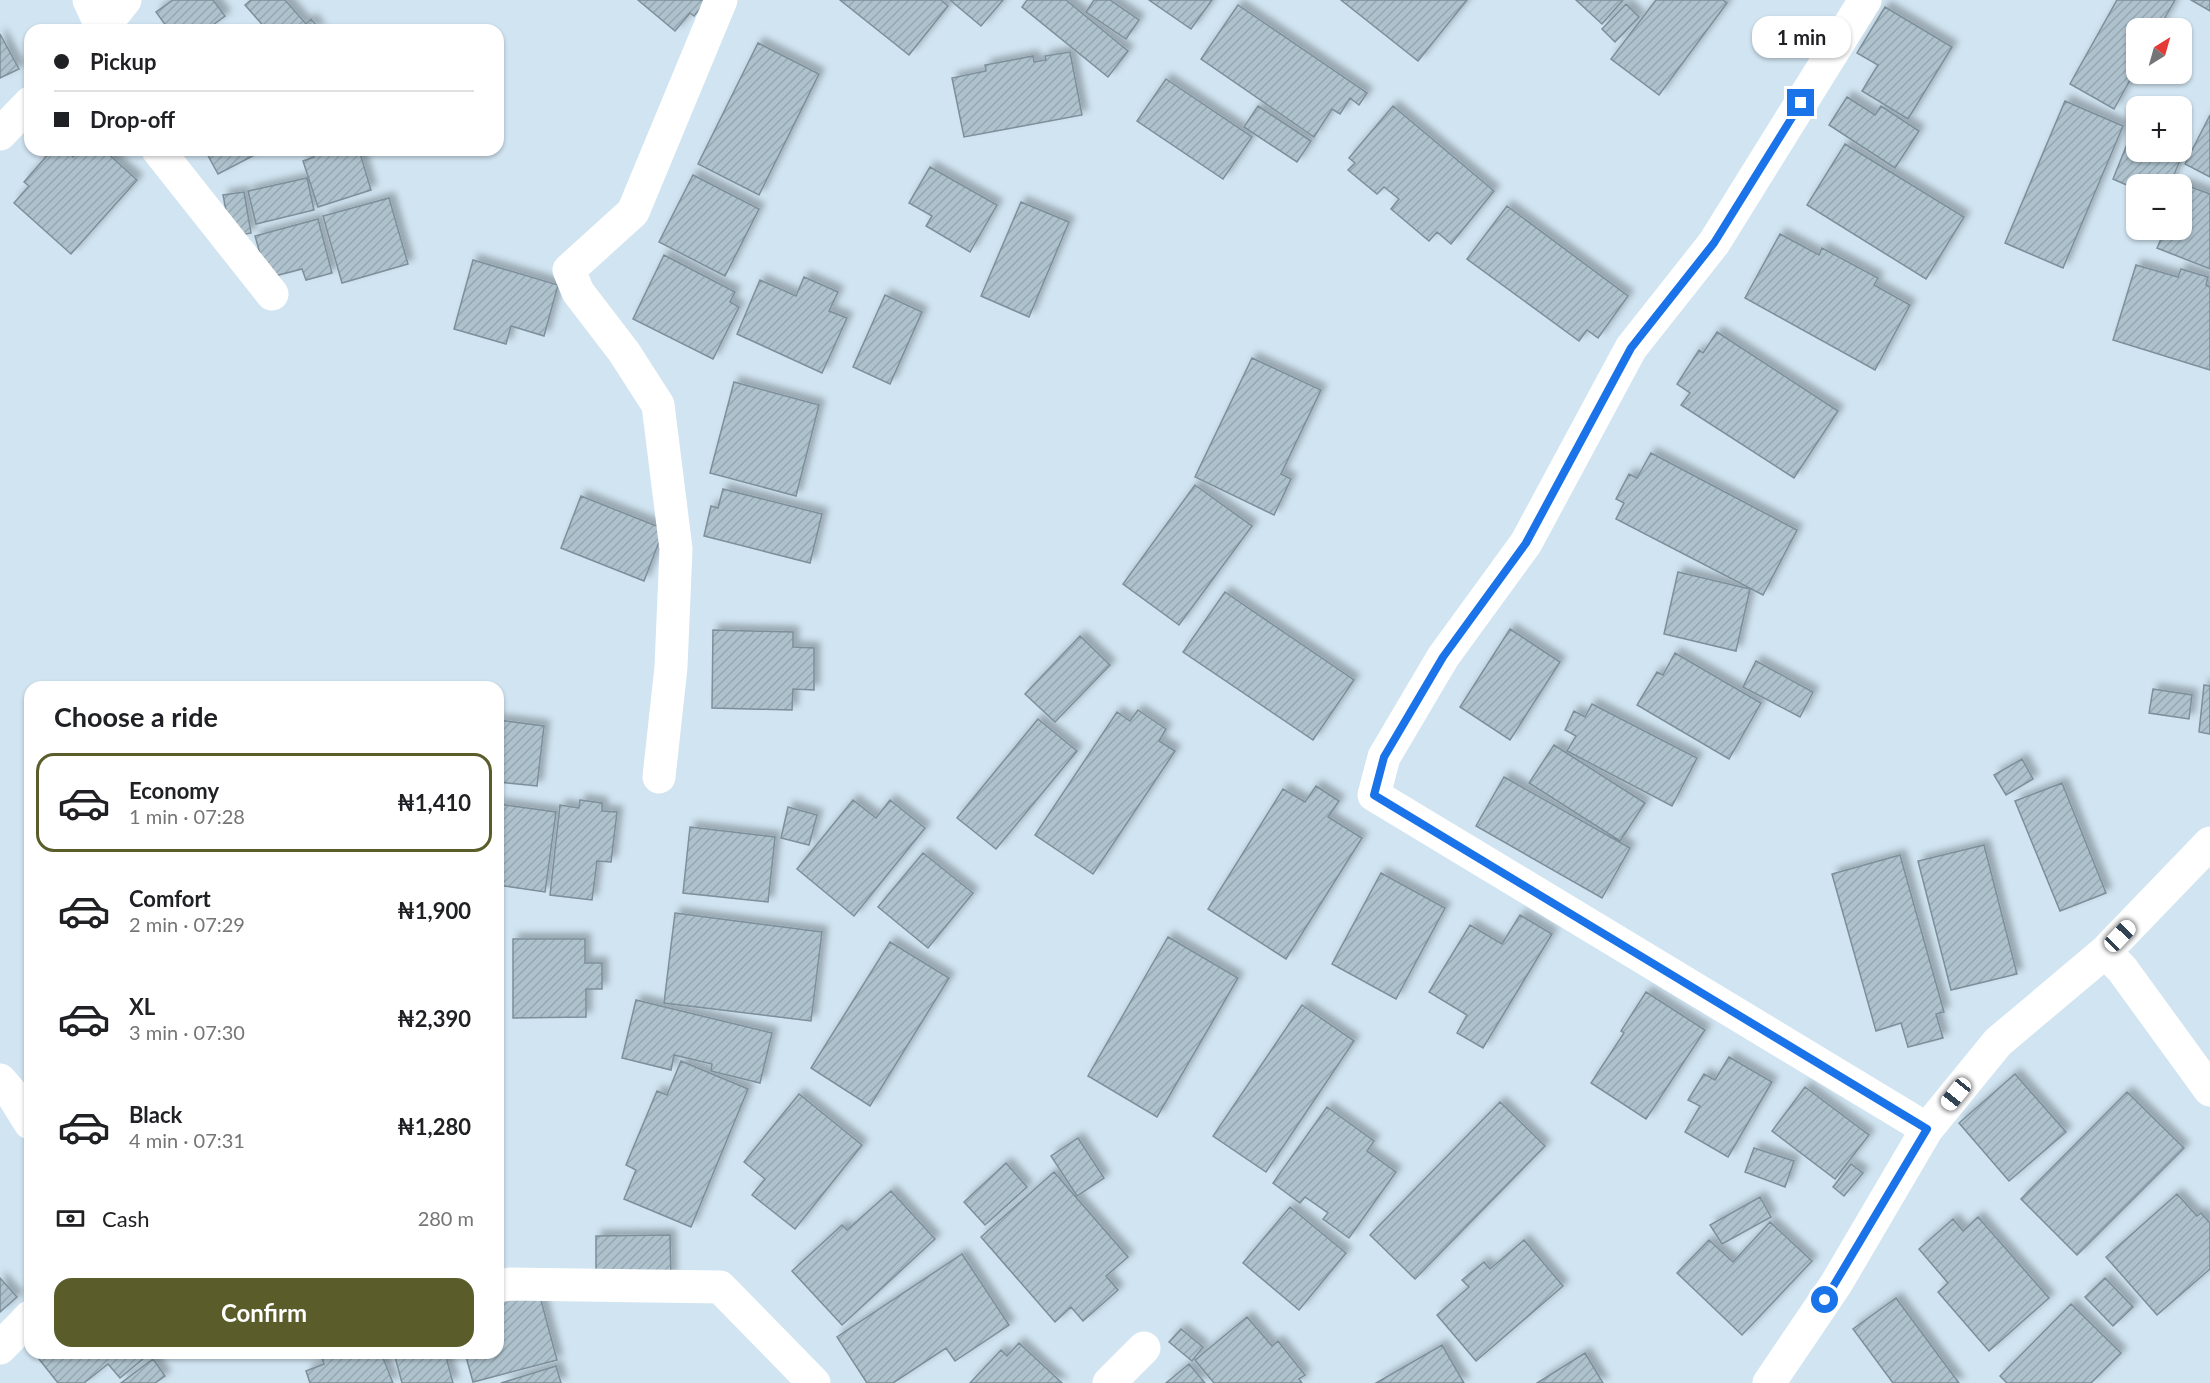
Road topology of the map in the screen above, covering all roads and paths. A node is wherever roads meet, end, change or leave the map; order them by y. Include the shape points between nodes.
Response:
1 (89, 0) edge
2 (125, 0) edge
3 (721, 0) edge
4 (1866, 0) edge
5 (99, 24) edge
6 (107, 24) edge
7 (24, 109) edge
8 (0, 134) edge
9 (163, 156) edge
10 (272, 294) dead end
11 (659, 777) dead end
12 (2210, 843) edge
13 (2105, 952) junction
14 (0, 1080) edge
15 (2210, 1090) edge
16 (24, 1113) edge
17 (1927, 1129) junction
18 (504, 1285) edge
19 (24, 1323) edge
20 (0, 1348) edge
21 (1144, 1348) dead end
22 (814, 1383) edge
23 (1109, 1383) edge
24 (1769, 1383) edge

1 - 5 street
2 - 6 street
3 - 11 street via 633,212 568,270 578,292 658,405 676,549 671,667
4 - 17 street via 1714,243 1631,348 1526,543 1443,657 1384,757 1374,795
7 - 8 street
9 - 10 street
12 - 13 street
13 - 15 street via 2122,969
13 - 17 street via 1998,1042
14 - 16 street
17 - 24 street via 1836,1284
18 - 22 street via 720,1287
19 - 20 street
21 - 23 street

